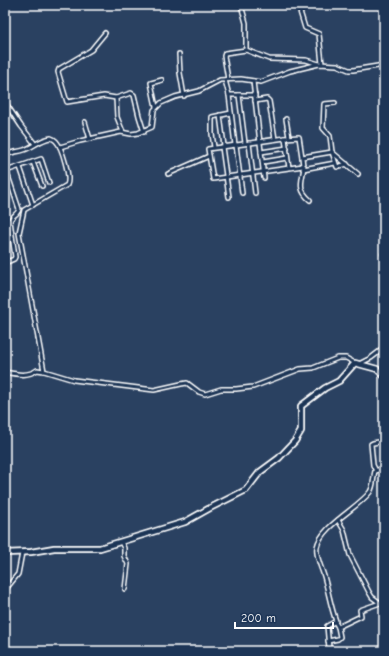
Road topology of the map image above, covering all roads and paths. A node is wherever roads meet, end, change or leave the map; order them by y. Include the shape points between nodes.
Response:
1 (241, 5) edge
2 (298, 5) edge
3 (105, 32) dead end
4 (246, 50) junction
5 (179, 54) dead end
6 (320, 64) junction
7 (384, 65) edge
8 (226, 79) junction
9 (162, 80) dead end
10 (253, 81) junction
11 (229, 95) junction
12 (239, 95) junction
13 (255, 95) junction
14 (184, 96) junction
15 (116, 98) junction
16 (255, 101) junction
17 (5, 102) edge
18 (335, 103) dead end
19 (156, 107) junction
20 (231, 113) junction
21 (220, 115) junction
22 (286, 119) dead end
23 (85, 122) dead end
24 (123, 132) junction
25 (144, 132) junction
26 (287, 138) junction
27 (90, 139) junction
28 (275, 139) junction
29 (260, 141) junction
30 (249, 143) junction
31 (36, 144) junction
32 (245, 144) junction
33 (235, 145) junction
34 (223, 146) junction
35 (60, 148) junction
36 (214, 148) junction
37 (287, 148) junction
38 (261, 152) junction
39 (332, 152) junction
40 (5, 154) edge
41 (209, 156) junction
42 (302, 157) junction
43 (287, 158) junction
44 (33, 162) junction
45 (262, 162) junction
46 (335, 163) junction
47 (347, 164) junction
48 (20, 167) junction
49 (304, 167) junction
50 (289, 168) junction
51 (5, 169) edge
52 (264, 172) junction
53 (252, 173) junction
54 (168, 174) dead end
55 (358, 174) dead end
56 (240, 175) junction
57 (226, 177) junction
58 (264, 178) dead end
59 (49, 182) dead end
60 (42, 186) dead end
61 (242, 193) dead end
62 (255, 193) dead end
63 (229, 197) dead end
64 (310, 200) dead end
65 (33, 205) junction
66 (5, 263) edge
67 (384, 348) edge
68 (357, 364) junction
69 (44, 371) junction
70 (5, 372) edge
71 (384, 376) edge
72 (384, 441) edge
73 (384, 468) edge
74 (376, 471) junction
75 (338, 520) junction
76 (121, 542) junction
77 (5, 553) edge
78 (22, 553) junction
79 (125, 589) dead end
80 (5, 590) edge
81 (384, 601) edge
82 (380, 603) junction
83 (335, 622) junction
84 (338, 627) junction
85 (328, 641) junction
86 (328, 651) edge

1 - 4 street via 246,23
2 - 6 street via 304,28 319,34
3 - 15 street via 92,49 58,71 67,102 104,96
4 - 6 street via 269,59 306,60
4 - 8 street via 224,54
5 - 14 street
6 - 7 street via 337,65 349,70
6 - 10 street via 290,71 266,81
8 - 10 street
8 - 11 street
8 - 14 street
9 - 19 street via 151,83
10 - 13 street
11 - 12 street
11 - 20 street
12 - 13 street
12 - 32 street
13 - 16 street
14 - 19 street via 168,100
15 - 24 street via 116,117
15 - 25 street via 133,94
16 - 28 street via 268,99
16 - 29 street
17 - 31 street
18 - 39 street via 324,105 323,128 329,136
19 - 25 street via 152,128
20 - 21 street
20 - 33 street
21 - 34 street
21 - 36 street via 211,117
22 - 26 street
23 - 27 street
24 - 25 street
24 - 27 street
26 - 28 street
26 - 37 street
26 - 42 street via 299,137
27 - 35 street
28 - 29 street
29 - 30 street
29 - 38 street
30 - 32 street
30 - 53 street
31 - 35 street via 51,138
31 - 40 street via 23,151
32 - 33 street
33 - 34 street
33 - 56 street
34 - 36 street
34 - 57 street
35 - 65 street via 68,184
36 - 41 street via 208,148
37 - 38 street
37 - 43 street
38 - 45 street
39 - 42 street
39 - 46 street
39 - 47 street
41 - 54 street
41 - 57 street via 213,179
42 - 49 street
43 - 45 street
43 - 50 street
44 - 48 street
44 - 59 street via 41,159
44 - 60 street
45 - 52 street
46 - 47 street via 337,167
46 - 49 street
47 - 55 street
48 - 51 street
48 - 65 street
49 - 50 street
49 - 64 street via 301,183 304,194
50 - 52 street
51 - 66 street via 19,210 10,221 15,257
52 - 53 street
52 - 58 street
53 - 56 street
53 - 62 street
56 - 57 street
56 - 61 street
57 - 63 street
65 - 69 street via 24,210 19,233
67 - 68 street
68 - 69 street via 346,358 338,358 253,387 221,389 205,394 187,384 154,390 74,380
68 - 71 street via 377,369
68 - 76 street via 339,381 325,388 302,406 302,428 295,441 280,458 260,472 246,490 184,522
69 - 70 street via 37,370 32,374
72 - 74 street via 371,444
73 - 74 street
74 - 75 street via 370,492
75 - 82 street via 344,530 350,556 372,597
75 - 83 street via 322,537 317,547
76 - 78 street via 100,548 54,548
76 - 79 street via 128,564
77 - 78 street
78 - 80 street via 18,574
81 - 82 street
82 - 84 street via 360,610 361,616
83 - 84 street
83 - 85 street via 327,626
84 - 85 street via 340,638
85 - 86 street

